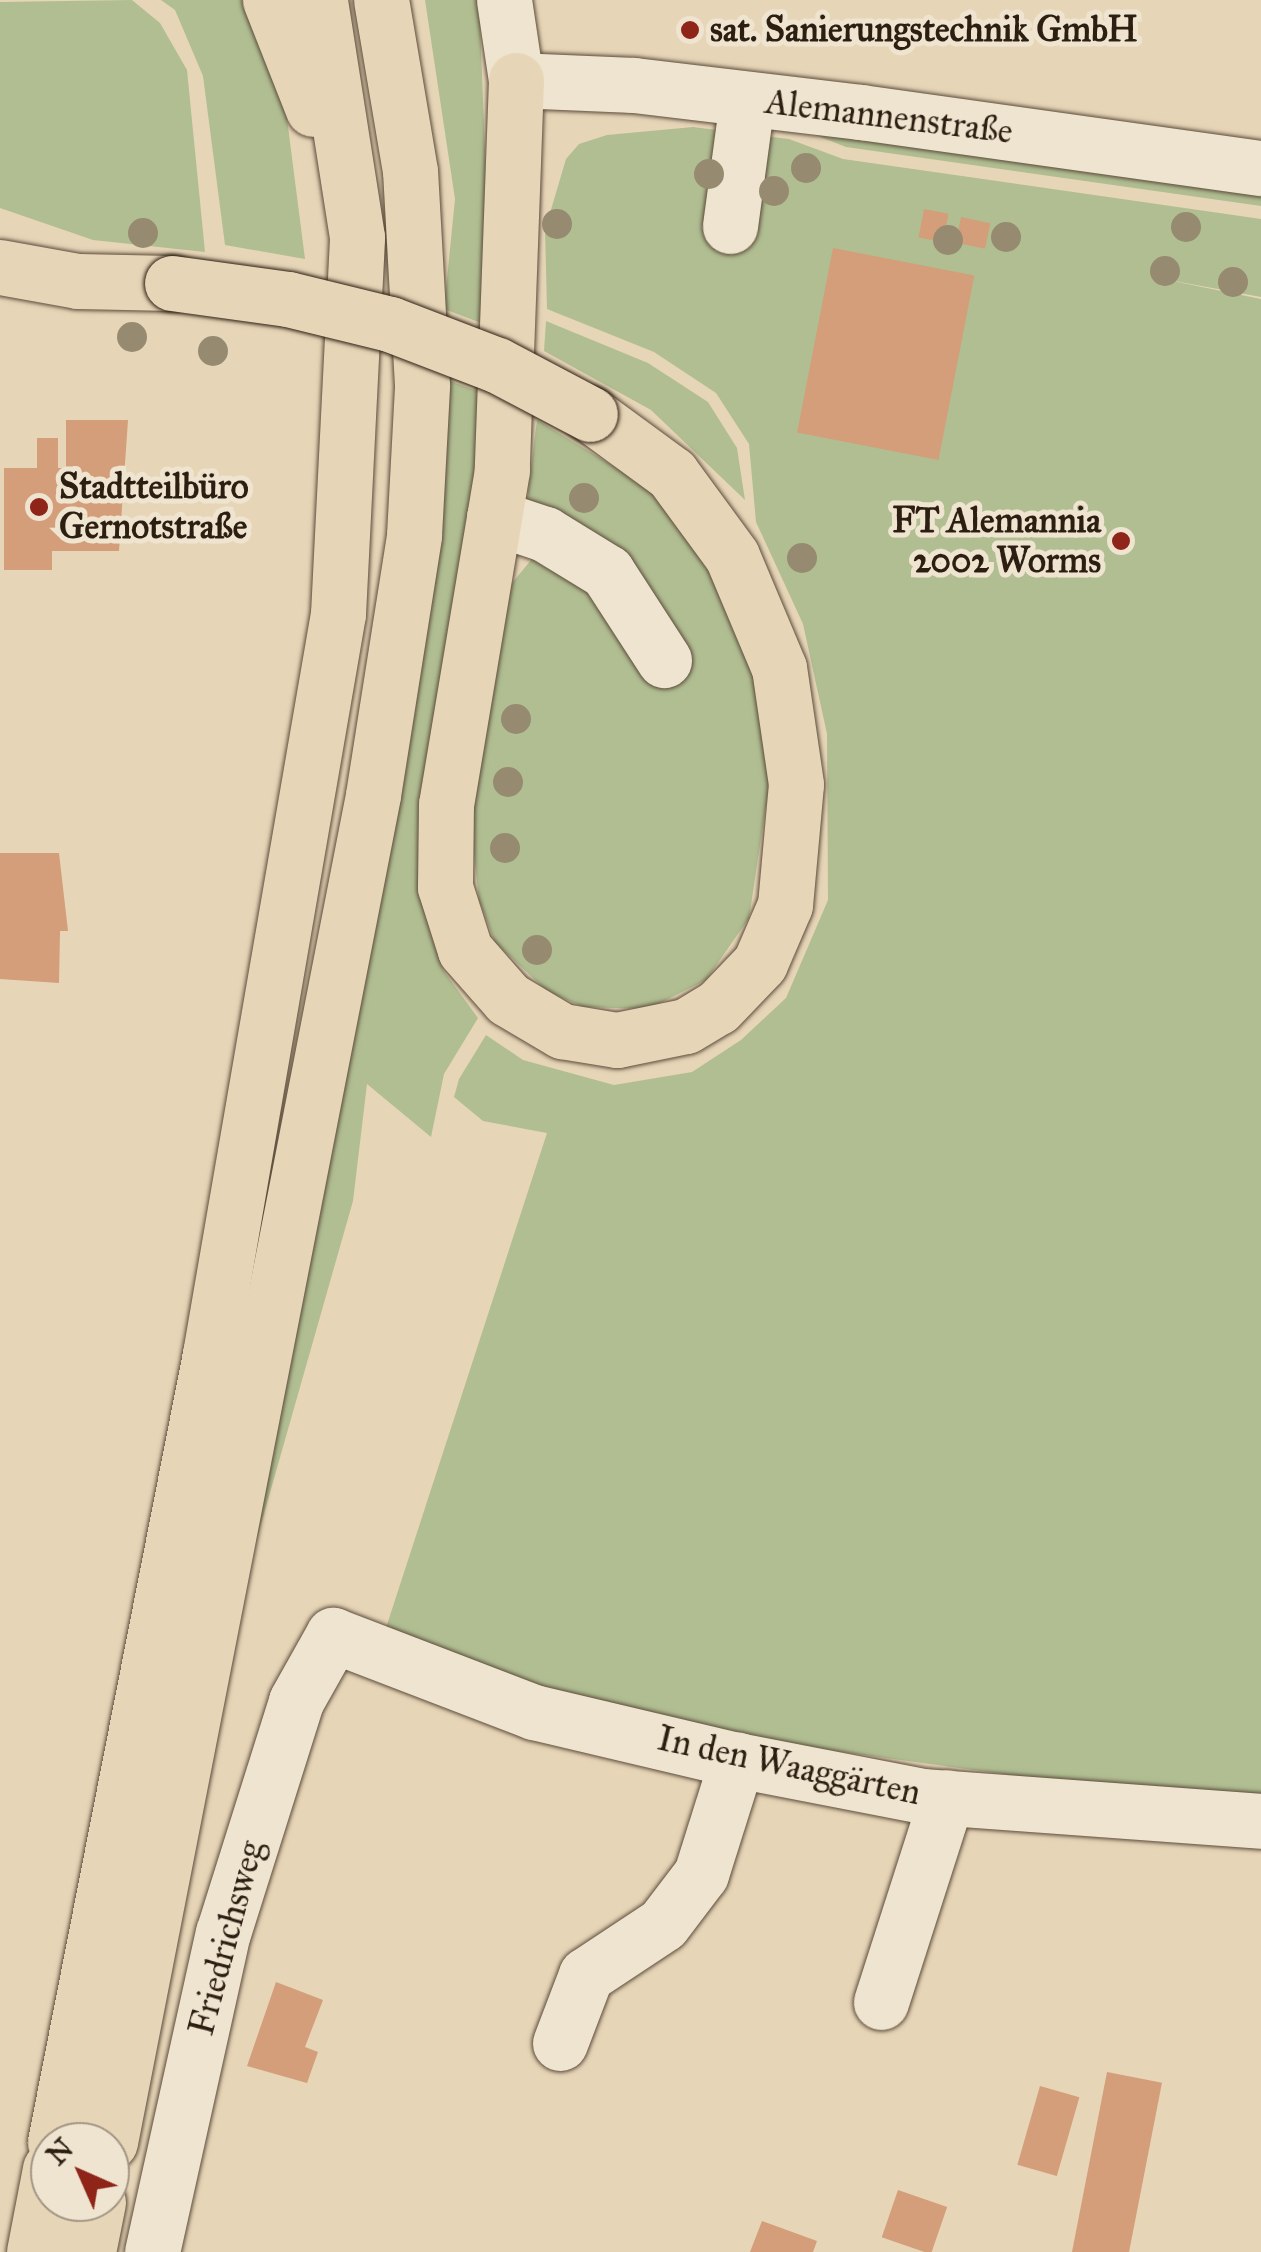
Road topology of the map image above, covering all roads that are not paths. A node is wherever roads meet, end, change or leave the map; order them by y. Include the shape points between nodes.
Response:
1 (270, 0) edge
2 (320, 0) edge
3 (381, 0) edge
4 (504, 0) edge
5 (516, 80) junction
6 (747, 100) junction
7 (1261, 168) edge
8 (730, 226) dead end
9 (357, 237) junction
10 (0, 267) edge
11 (494, 517) junction
12 (664, 660) dead end
13 (332, 1635) joint
14 (737, 1760) junction
15 (947, 1798) junction
16 (1261, 1821) edge
17 (882, 2002) dead end
18 (560, 2043) dead end
19 (59, 2122) edge
20 (114, 2122) edge
21 (40, 2222) edge
22 (94, 2222) edge
23 (34, 2252) edge
24 (88, 2252) edge
25 (152, 2252) edge

1 - 9 highway
2 - 9 highway
3 - 20 highway via 410,170 422,384 414,534 373,795
4 - 5 street
5 - 6 street, Alemannenstraße
5 - 11 highway via 513,302
6 - 7 street, Alemannenstraße
6 - 8 street
9 - 19 highway via 349,488 305,832
10 - 11 highway, bridge via 78,282 172,283 288,299 390,324 497,365 590,414 644,448 714,524 768,633 791,723 796,824 775,935 740,988 686,1026 617,1040 534,1018 485,978 453,918 446,804
11 - 12 street via 545,534 607,572
13 - 14 street, In den Waaggärten via 534,1712
13 - 25 street, Friedrichsweg via 296,1701 222,1932
14 - 15 street, In den Waaggärten
14 - 18 street via 702,1874 663,1924 586,1975
15 - 16 street, In den Waaggärten
15 - 17 street
21 - 23 highway
22 - 24 highway

